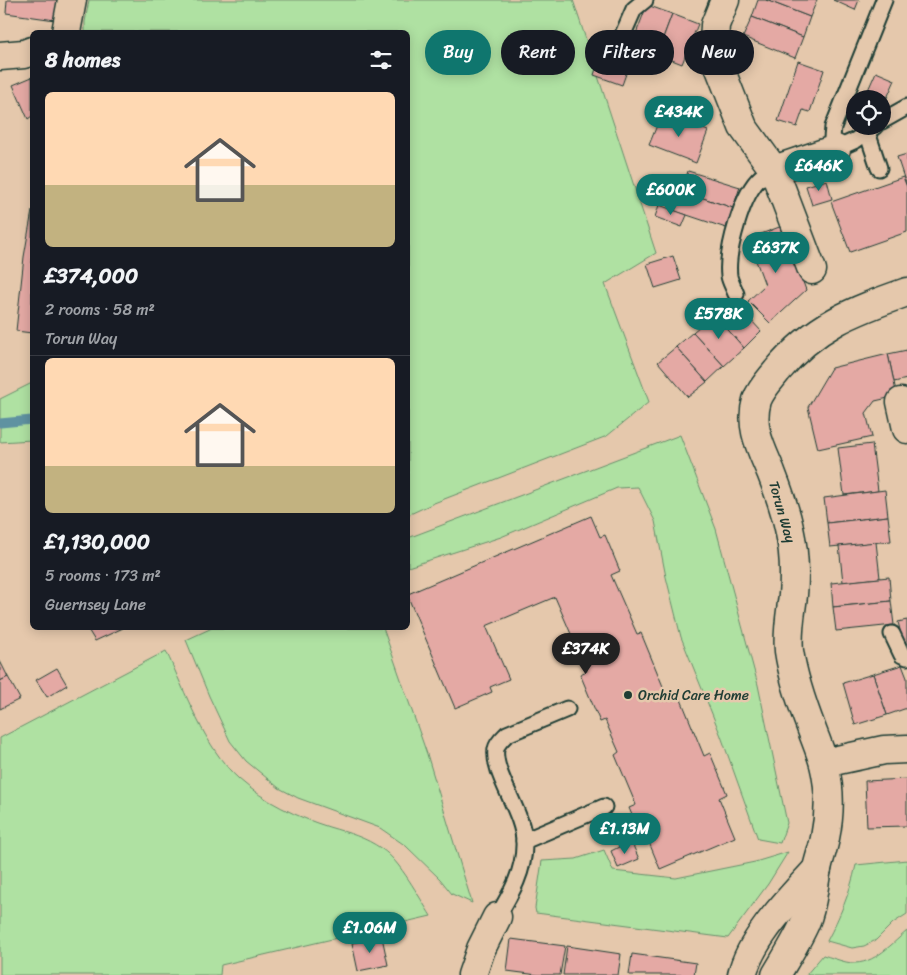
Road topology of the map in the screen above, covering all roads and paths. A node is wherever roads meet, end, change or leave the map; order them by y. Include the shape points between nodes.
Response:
1 (72, 0) edge
2 (645, 0) edge
3 (725, 0) edge
4 (884, 0) edge
5 (66, 30) edge
6 (625, 30) edge
7 (30, 52) edge
8 (0, 56) edge
9 (907, 107) edge
10 (891, 116) edge
11 (863, 135) edge
12 (872, 135) edge
13 (836, 149) junction
14 (879, 168) dead end
15 (774, 170) junction
16 (812, 270) dead end
17 (907, 292) edge
18 (736, 294) dead end
19 (901, 402) dead end
20 (907, 429) edge
21 (892, 634) dead end
22 (907, 657) edge
23 (567, 708) dead end
24 (907, 749) edge
25 (824, 763) junction
26 (604, 807) dead end
27 (524, 841) junction
28 (817, 869) junction
29 (497, 917) joint
30 (472, 975) edge
31 (742, 975) edge
32 (776, 975) edge

1 - 5 street
2 - 6 lane via 634,9
3 - 15 street via 715,25 717,61 743,127
4 - 13 lane via 833,127
7 - 8 street
9 - 10 lane
11 - 13 lane
12 - 14 lane
13 - 15 street
15 - 16 street
15 - 18 lane via 760,178 751,189 740,212 731,242 729,277
17 - 25 street, Torun Way via 833,322 813,335 789,356 768,382 755,409 758,444 771,471 790,529 793,594 789,648 795,683
19 - 20 street
21 - 22 lane via 902,655
23 - 27 lane via 508,734 496,748 496,761 521,824
24 - 25 street via 884,750
25 - 28 street, Torun Way via 829,813
26 - 27 lane
27 - 29 lane via 522,864 514,887
28 - 31 street, Torun Way via 771,921
28 - 32 street, Torun Way via 806,922
29 - 30 street

